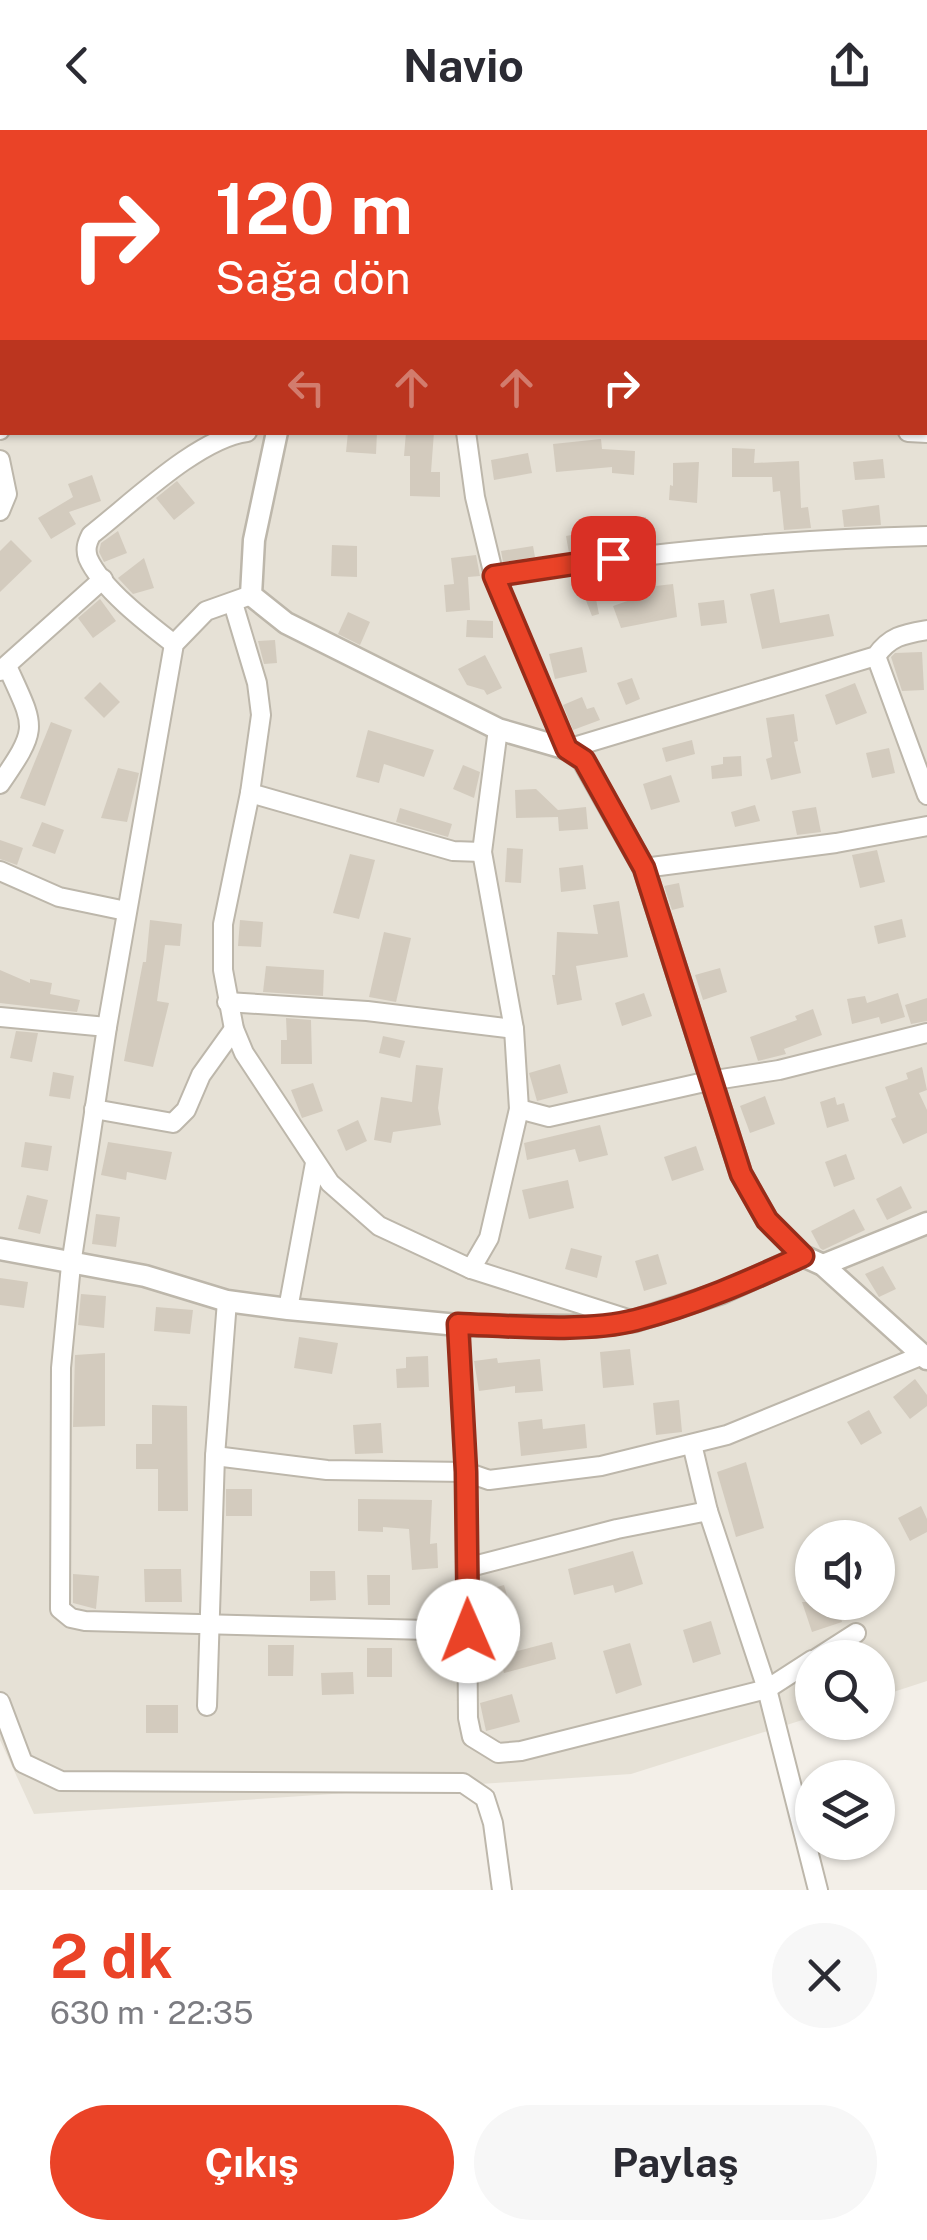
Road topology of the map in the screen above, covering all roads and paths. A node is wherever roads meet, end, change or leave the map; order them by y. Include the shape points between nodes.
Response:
1 (230, 435) edge
2 (277, 435) edge
3 (466, 435) edge
4 (0, 460) edge
5 (0, 511) edge
6 (927, 536) edge
7 (494, 576) junction
8 (102, 579) junction
9 (242, 599) junction
10 (927, 630) edge
11 (174, 644) junction
12 (876, 656) junction
13 (3, 668) edge
14 (498, 729) junction
15 (567, 749) junction
16 (920, 754) edge
17 (0, 784) edge
18 (250, 793) junction
19 (927, 795) edge
20 (927, 826) edge
21 (482, 852) junction
22 (644, 868) junction
23 (0, 871) edge
24 (126, 911) junction
25 (227, 1002) junction
26 (0, 1017) edge
27 (107, 1027) junction
28 (514, 1029) junction
29 (234, 1030) junction
30 (927, 1033) edge
31 (709, 1081) junction
32 (94, 1108) junction
33 (519, 1109) junction
34 (315, 1163) junction
35 (927, 1223) edge
36 (0, 1249) edge
37 (803, 1256) junction
38 (71, 1265) junction
39 (823, 1265) junction
40 (472, 1269) junction
41 (227, 1300) junction
42 (288, 1309) junction
43 (634, 1321) junction
44 (458, 1324) junction
45 (925, 1357) edge
46 (692, 1444) junction
47 (215, 1456) junction
48 (466, 1472) junction
49 (708, 1511) junction
50 (466, 1568) junction
51 (210, 1622) junction
52 (468, 1631) junction
53 (856, 1633) dead end
54 (845, 1640) edge
55 (795, 1672) edge
56 (767, 1689) junction
57 (0, 1702) edge
58 (207, 1706) dead end
59 (502, 1890) edge
60 (818, 1890) edge

1 - 8 street via 208,444 91,535 88,558
2 - 9 street
3 - 7 street
4 - 5 street via 7,494
6 - 7 street via 719,548
7 - 15 street
8 - 11 street
8 - 13 street
9 - 11 street via 206,611
9 - 14 street
9 - 18 street via 260,715
10 - 12 street via 901,634
11 - 24 street
12 - 15 street
12 - 16 street
13 - 17 street via 30,717 28,744
14 - 15 street
14 - 21 street
15 - 22 street via 584,760
16 - 19 street
18 - 21 street via 454,851
18 - 25 street via 222,924
20 - 22 street
21 - 28 street
22 - 31 street
23 - 24 street via 59,898
24 - 27 street
25 - 28 street
25 - 29 street
26 - 27 street
27 - 32 street
28 - 33 street
29 - 32 street via 173,1122
29 - 34 street
30 - 31 street
31 - 33 street via 549,1117
31 - 37 street via 741,1174 767,1220
32 - 38 street
33 - 40 street via 489,1238
34 - 40 street via 380,1226
34 - 42 street
35 - 39 street
36 - 38 street
37 - 39 street
37 - 43 street via 721,1293
38 - 41 street via 145,1276
38 - 51 street via 61,1368 60,1610 85,1621
39 - 45 street
40 - 43 street
41 - 42 street
41 - 47 street
42 - 44 street
43 - 44 street
44 - 48 street
45 - 46 street
46 - 48 street via 601,1466 490,1480
46 - 49 street
47 - 48 street via 327,1470
47 - 51 street
48 - 50 street
49 - 50 street
49 - 56 street
50 - 52 street
51 - 52 street
51 - 58 street
52 - 56 street via 472,1737 498,1753
53 - 54 street
55 - 56 street
56 - 60 street
57 - 59 street via 22,1763 61,1781 463,1783 486,1798

